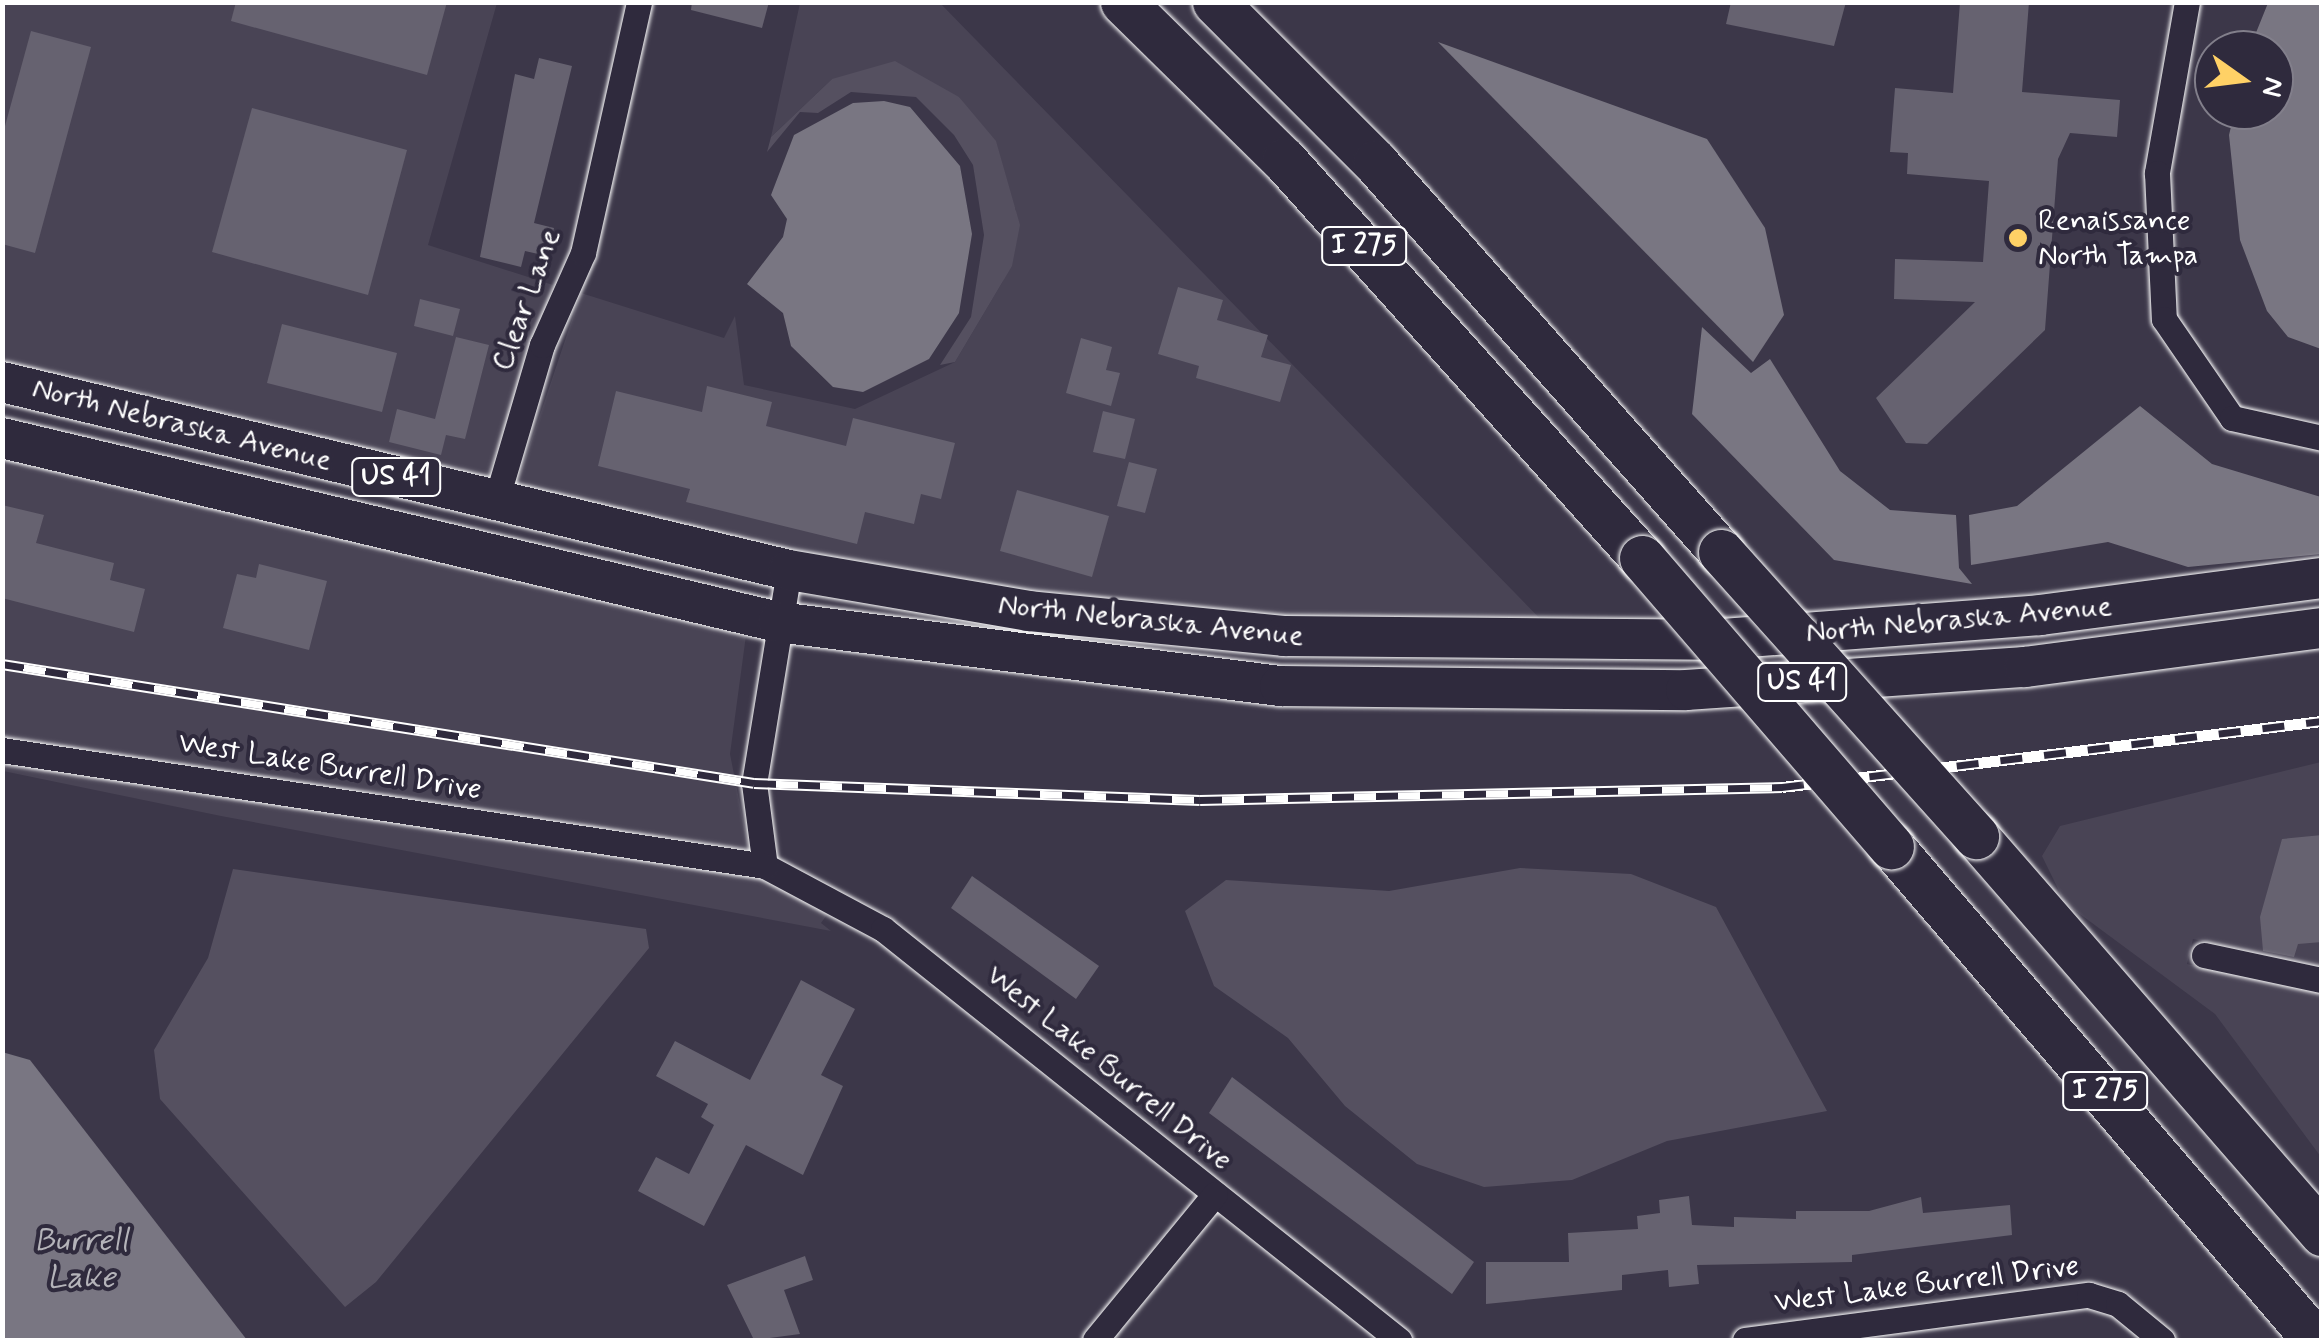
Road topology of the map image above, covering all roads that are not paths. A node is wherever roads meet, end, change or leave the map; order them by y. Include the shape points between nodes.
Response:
1 (638, 2) edge
2 (1123, 2) edge
3 (1216, 2) edge
4 (2187, 2) edge
5 (2, 382) edge
6 (2, 413) edge
7 (195, 428) junction
8 (2, 438) edge
9 (2322, 438) edge
10 (240, 494) junction
11 (496, 501) junction
12 (789, 570) junction
13 (2322, 578) edge
14 (2322, 604) edge
15 (778, 622) junction
16 (2322, 628) edge
17 (2322, 654) edge
18 (2025, 667) junction
19 (2, 750) edge
20 (766, 866) junction
21 (2204, 955) dead end
22 (2322, 980) edge
23 (1215, 1194) junction
24 (2322, 1233) edge
25 (1095, 1340) edge
26 (1398, 1340) edge
27 (1746, 1340) edge
28 (2162, 1340) edge
29 (2315, 1340) edge

1 - 11 street, Clear Lane via 583,253 542,345
2 - 29 highway, I 275, bridge via 1337,217 1642,558
3 - 24 highway, I 275, bridge via 1375,162
4 - 9 street via 2157,173 2164,319 2229,414
5 - 7 main road, North Nebraska Avenue / US 41
6 - 7 main road via 140,442
7 - 11 main road, North Nebraska Avenue / US 41
8 - 10 main road, North Nebraska Avenue / US 41
10 - 11 main road via 250,480 273,476 452,515
10 - 15 main road, North Nebraska Avenue / US 41
11 - 12 main road, North Nebraska Avenue / US 41
12 - 13 main road, North Nebraska Avenue / US 41 via 1028,611 1442,644 1854,631
12 - 15 street
14 - 18 main road via 2081,640
15 - 18 main road, North Nebraska Avenue / US 41 via 1146,674 1397,692 1686,690
15 - 20 street via 754,783
16 - 18 main road, North Nebraska Avenue / US 41
17 - 18 main road via 2146,675
19 - 20 street, West Lake Burrell Drive
20 - 23 street, West Lake Burrell Drive via 883,929
21 - 22 street
23 - 25 street
23 - 26 street, West Lake Burrell Drive
27 - 28 street, West Lake Burrell Drive via 2089,1294 2118,1304

